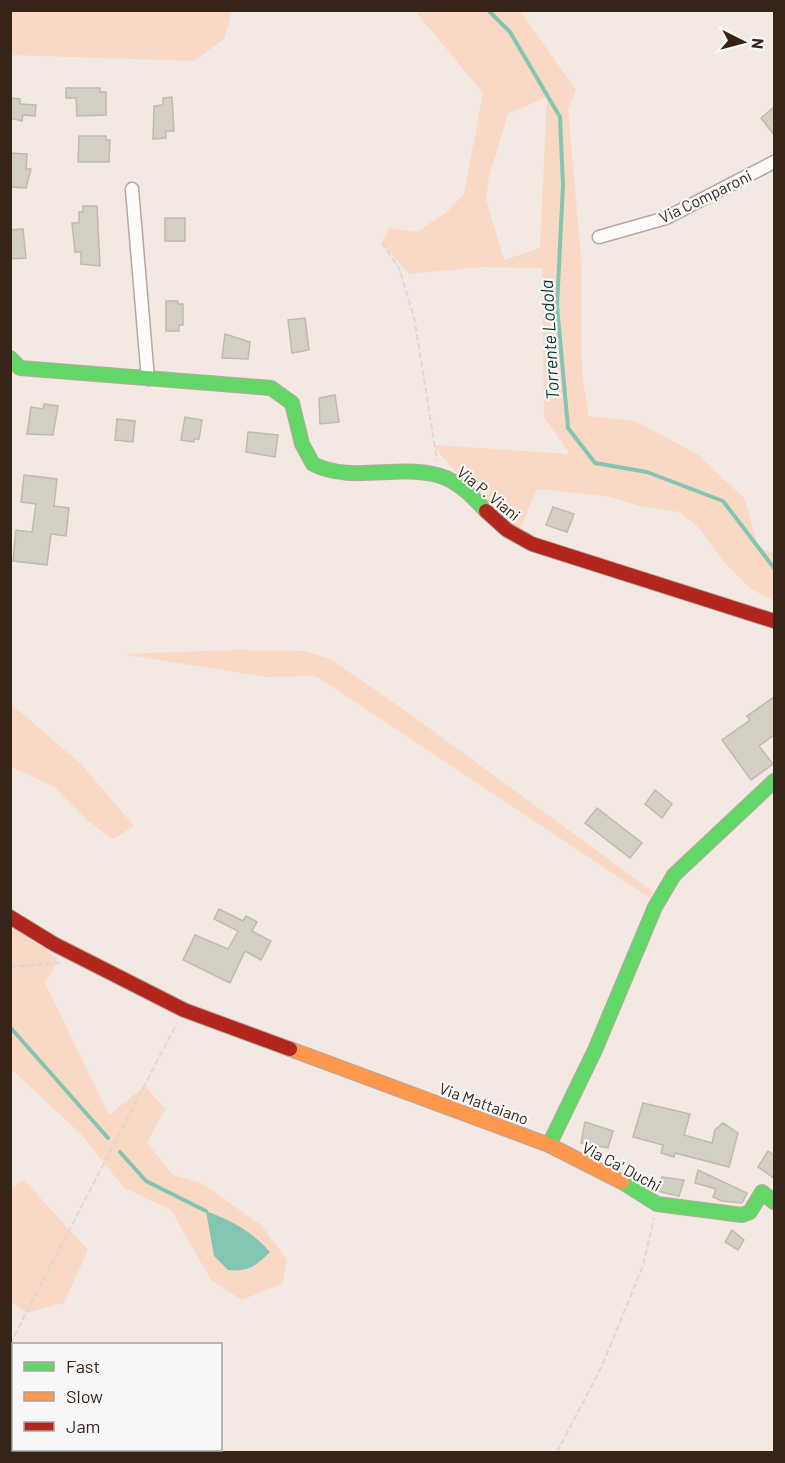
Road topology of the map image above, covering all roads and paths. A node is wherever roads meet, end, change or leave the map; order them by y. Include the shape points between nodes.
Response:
1 (774, 162) edge
2 (132, 189) dead end
3 (599, 237) dead end
4 (382, 243) dead end
5 (11, 363) edge
6 (148, 379) junction
7 (443, 477) junction
8 (774, 621) edge
9 (774, 781) edge
10 (10, 917) edge
11 (66, 963) dead end
12 (10, 967) edge
13 (184, 1010) junction
14 (549, 1145) junction
15 (774, 1202) edge
16 (657, 1204) junction
17 (10, 1344) edge
18 (557, 1452) edge

1 - 3 street, Via Comparoni via 666,218
2 - 6 street
4 - 7 path via 399,268 411,307 431,434
5 - 6 street, Via P. Viani via 29,369
6 - 7 street, Via P. Viani via 271,388 289,398 306,451 318,467 340,472
7 - 8 street, Via P. Viani via 505,529 532,544
9 - 14 street via 674,875 655,907 595,1050
10 - 13 street, Via Mattaiano via 54,944
11 - 12 path
13 - 14 street, Via Mattaiano
13 - 17 path
14 - 16 street, Via Ca' Duchi via 631,1186
15 - 16 street, Via Ca' Duchi via 762,1192 750,1212 742,1215
16 - 18 path via 643,1266 601,1368

